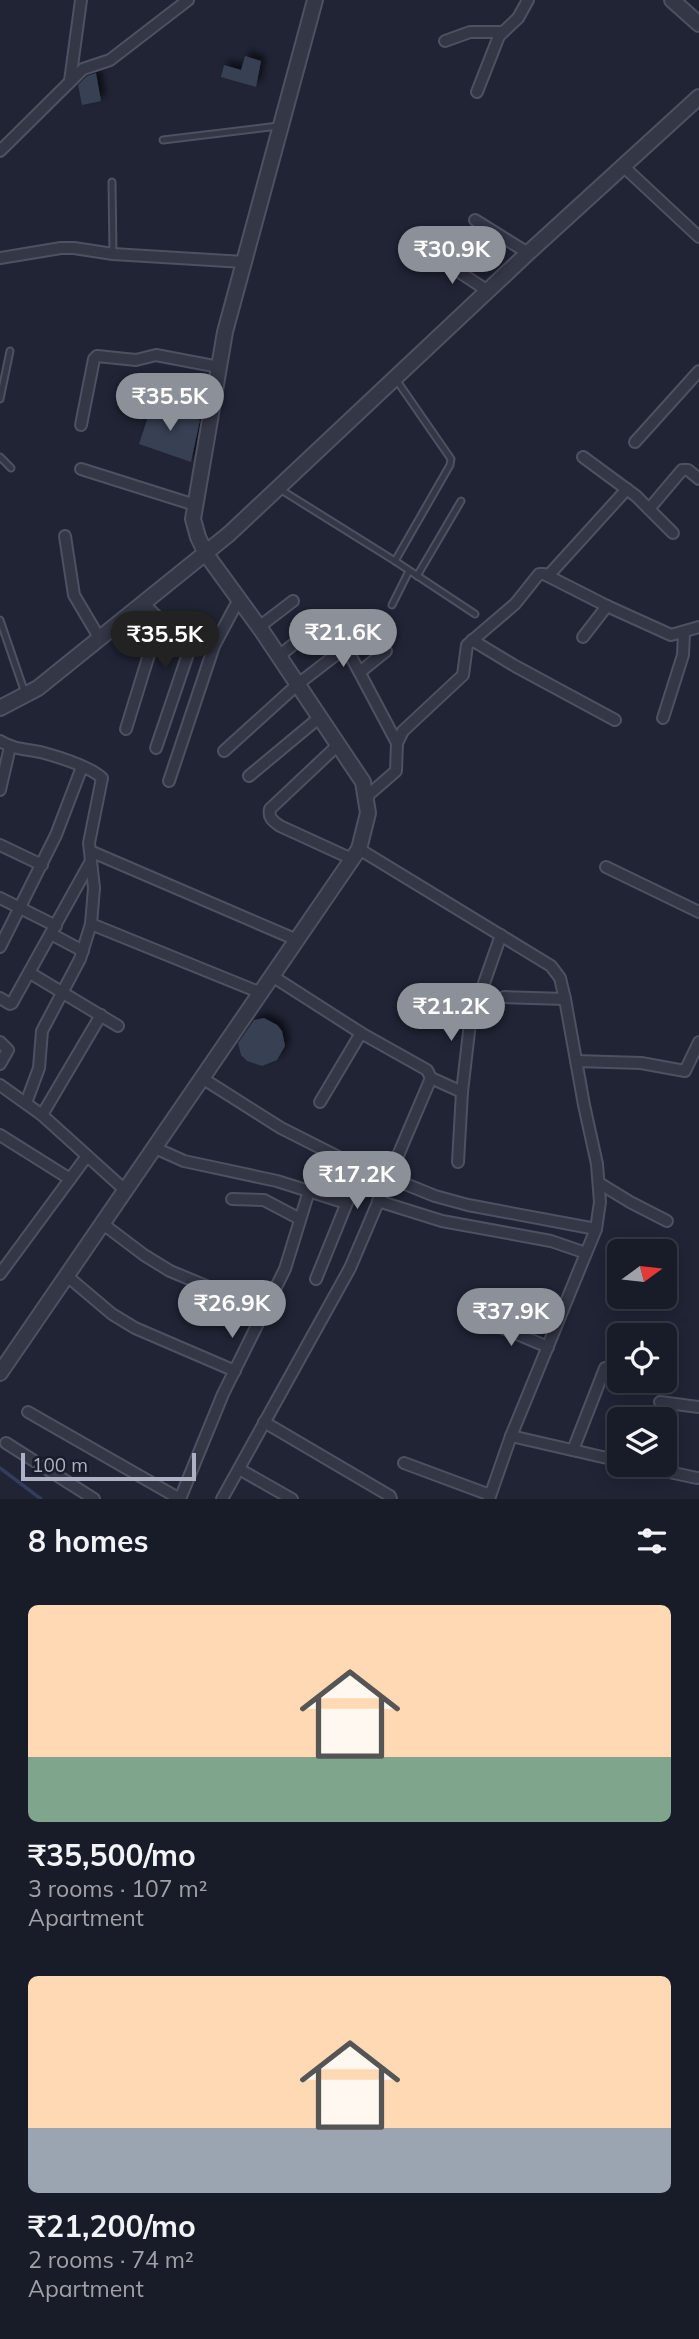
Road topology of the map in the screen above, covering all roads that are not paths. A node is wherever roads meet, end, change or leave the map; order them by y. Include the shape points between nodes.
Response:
1 (80, 0) edge
2 (188, 0) edge
3 (315, 0) edge
4 (528, 0) edge
5 (672, 0) edge
6 (699, 24) edge
7 (501, 32) junction
8 (444, 41) dead end
9 (70, 81) junction
10 (477, 92) dead end
11 (699, 97) edge
12 (281, 125) junction
13 (163, 140) dead end
14 (0, 151) edge
15 (624, 167) junction
16 (112, 182) dead end
17 (475, 220) dead end
18 (699, 237) edge
19 (528, 253) junction
20 (113, 254) junction
21 (432, 254) dead end
22 (0, 258) edge
23 (244, 262) junction
24 (488, 291) junction
25 (10, 351) dead end
26 (219, 367) junction
27 (699, 370) edge
28 (395, 378) junction
29 (0, 399) edge
30 (81, 425) dead end
31 (635, 442) dead end
32 (0, 457) edge
33 (583, 457) dead end
34 (11, 467) dead end
35 (81, 469) dead end
36 (699, 479) edge
37 (278, 488) junction
38 (627, 489) junction
39 (461, 501) dead end
40 (195, 505) junction
41 (649, 509) junction
42 (673, 533) dead end
43 (65, 536) dead end
44 (206, 554) junction
45 (395, 561) junction
46 (410, 571) junction
47 (417, 576) junction
48 (548, 576) junction
49 (239, 599) junction
50 (293, 601) dead end
51 (144, 604) junction
52 (392, 605) dead end
53 (607, 606) junction
54 (475, 614) dead end
55 (160, 619) junction
56 (0, 620) edge
57 (316, 626) dead end
58 (259, 627) junction
59 (365, 627) dead end
60 (699, 627) edge
61 (684, 633) junction
62 (583, 637) dead end
63 (100, 639) junction
64 (472, 640) junction
65 (346, 647) junction
66 (386, 651) dead end
67 (279, 656) junction
68 (360, 673) junction
69 (298, 684) junction
70 (25, 695) junction
71 (0, 708) edge
72 (320, 717) junction
73 (663, 718) dead end
74 (615, 720) dead end
75 (126, 729) dead end
76 (397, 743) junction
77 (5, 744) edge
78 (338, 745) junction
79 (156, 748) dead end
80 (224, 751) dead end
81 (82, 767) junction
82 (249, 776) dead end
83 (169, 780) dead end
84 (0, 790) edge
85 (366, 797) junction
86 (0, 845) edge
87 (355, 854) junction
88 (91, 856) junction
89 (41, 865) junction
90 (606, 867) dead end
91 (0, 898) edge
92 (21, 908) junction
93 (699, 912) edge
94 (91, 925) junction
95 (53, 930) junction
96 (501, 936) junction
97 (297, 940) junction
98 (0, 947) edge
99 (83, 951) junction
100 (30, 973) junction
101 (272, 976) junction
102 (63, 992) junction
103 (261, 993) junction
104 (504, 996) dead end
105 (0, 998) edge
106 (565, 999) junction
107 (101, 1015) junction
108 (118, 1026) dead end
109 (361, 1034) junction
110 (0, 1042) edge
111 (699, 1042) edge
112 (576, 1061) junction
113 (0, 1064) edge
114 (431, 1078) junction
115 (202, 1079) junction
116 (0, 1085) edge
117 (462, 1092) junction
118 (320, 1102) dead end
119 (26, 1103) junction
120 (42, 1115) junction
121 (0, 1135) edge
122 (155, 1148) junction
123 (87, 1156) junction
124 (458, 1162) dead end
125 (361, 1168) junction
126 (70, 1179) junction
127 (387, 1179) junction
128 (599, 1183) junction
129 (125, 1191) junction
130 (309, 1191) junction
131 (232, 1199) dead end
132 (378, 1201) junction
133 (346, 1203) junction
134 (300, 1219) junction
135 (667, 1221) dead end
136 (103, 1224) junction
137 (596, 1229) junction
138 (586, 1253) junction
139 (1, 1269) edge
140 (67, 1276) junction
141 (316, 1279) dead end
142 (264, 1310) junction
143 (486, 1321) dead end
144 (548, 1347) junction
145 (5, 1356) edge
146 (605, 1368) dead end
147 (235, 1371) junction
148 (0, 1373) edge
149 (660, 1402) dead end
150 (699, 1407) edge
151 (28, 1412) dead end
152 (264, 1422) junction
153 (511, 1436) junction
154 (6, 1443) dead end
155 (573, 1450) junction
156 (607, 1458) edge
157 (404, 1464) dead end
158 (239, 1469) junction
159 (677, 1474) edge
160 (696, 1478) dead end
161 (490, 1497) edge
162 (94, 1499) edge
163 (180, 1499) edge
164 (222, 1499) edge
165 (292, 1499) edge
166 (391, 1499) edge

1 - 9 street
2 - 9 street via 110,60 88,66
3 - 12 street
4 - 7 street via 518,18
5 - 6 street
7 - 8 street via 470,32
7 - 10 street
9 - 14 street
11 - 15 street
12 - 13 lane
12 - 23 street
15 - 18 street
15 - 19 street
16 - 20 lane
17 - 19 street
19 - 24 street
20 - 22 street via 61,248
20 - 23 street
21 - 24 street
23 - 26 street
24 - 28 street
25 - 29 lane
26 - 30 street via 156,355 136,360 97,356
26 - 40 street
27 - 31 street
28 - 37 street
28 - 45 lane via 451,459
32 - 34 lane
33 - 38 street
35 - 40 street
36 - 41 street via 682,470
37 - 44 street
37 - 45 lane
38 - 41 street
38 - 48 street
39 - 47 lane
40 - 44 street via 193,519
41 - 42 street
43 - 63 street via 74,595
44 - 49 street
44 - 51 street
45 - 46 lane
46 - 47 lane
46 - 52 lane
47 - 54 lane
48 - 53 street
48 - 64 street via 539,574 515,604
49 - 58 street
49 - 83 street via 214,646
50 - 58 street
51 - 55 street
51 - 63 street
53 - 61 street via 671,635
53 - 62 street
55 - 75 street
55 - 79 street via 191,645
56 - 70 lane
57 - 67 street
58 - 67 street
59 - 65 street
60 - 61 street
61 - 73 street via 683,655
63 - 70 street
64 - 74 street
64 - 76 street via 463,676 403,731
65 - 68 street
65 - 69 street
66 - 68 street
67 - 69 street
68 - 76 street
69 - 72 street
69 - 80 street
70 - 71 street
72 - 78 street
72 - 82 street
76 - 85 street via 396,771
77 - 81 street
77 - 84 street
78 - 85 street via 363,782
78 - 87 street via 269,814 280,826
81 - 88 street via 102,778
81 - 89 street
85 - 87 street via 365,829
86 - 89 street
87 - 96 street
87 - 97 street
88 - 94 street
88 - 95 street
88 - 97 street
89 - 92 street
90 - 93 street
91 - 92 street
92 - 95 street
92 - 98 street
94 - 99 street
94 - 103 street
95 - 99 street
95 - 100 street
96 - 106 street via 551,966 560,978
96 - 117 street via 470,1024
97 - 101 street
99 - 102 street
100 - 102 street
100 - 105 street via 12,1003
101 - 103 street
101 - 109 street
102 - 107 street
102 - 119 street via 42,1031 39,1068
103 - 115 street
104 - 106 street
106 - 112 street
107 - 108 street
107 - 120 street
109 - 114 street via 427,1070
109 - 118 street
110 - 113 street via 8,1050
111 - 112 street via 685,1071 641,1063
112 - 128 street
114 - 117 street
114 - 127 street
115 - 122 street
115 - 125 street via 281,1128
116 - 119 street
117 - 124 street
119 - 120 street
120 - 123 street
121 - 126 street
122 - 129 street
122 - 130 street via 200,1166
123 - 126 street
123 - 129 street
125 - 127 street
125 - 133 street
126 - 139 street
127 - 132 street
127 - 137 street via 468,1205
128 - 135 street
128 - 137 street
129 - 136 street
130 - 133 street
130 - 134 street
131 - 134 street via 264,1200
132 - 138 street via 442,1221 551,1241
132 - 152 street via 350,1268
133 - 141 street
134 - 142 street via 285,1269
136 - 140 street
136 - 142 street via 170,1271
137 - 138 street
138 - 144 street
140 - 145 street
140 - 147 street via 135,1328
142 - 147 street
143 - 144 street
144 - 153 street
145 - 148 street
146 - 155 street
147 - 163 street
149 - 150 street
151 - 163 street
152 - 158 street
152 - 166 street
153 - 155 street
153 - 161 street
154 - 162 street
155 - 156 street
157 - 161 street
158 - 164 street
158 - 165 street
159 - 160 street

